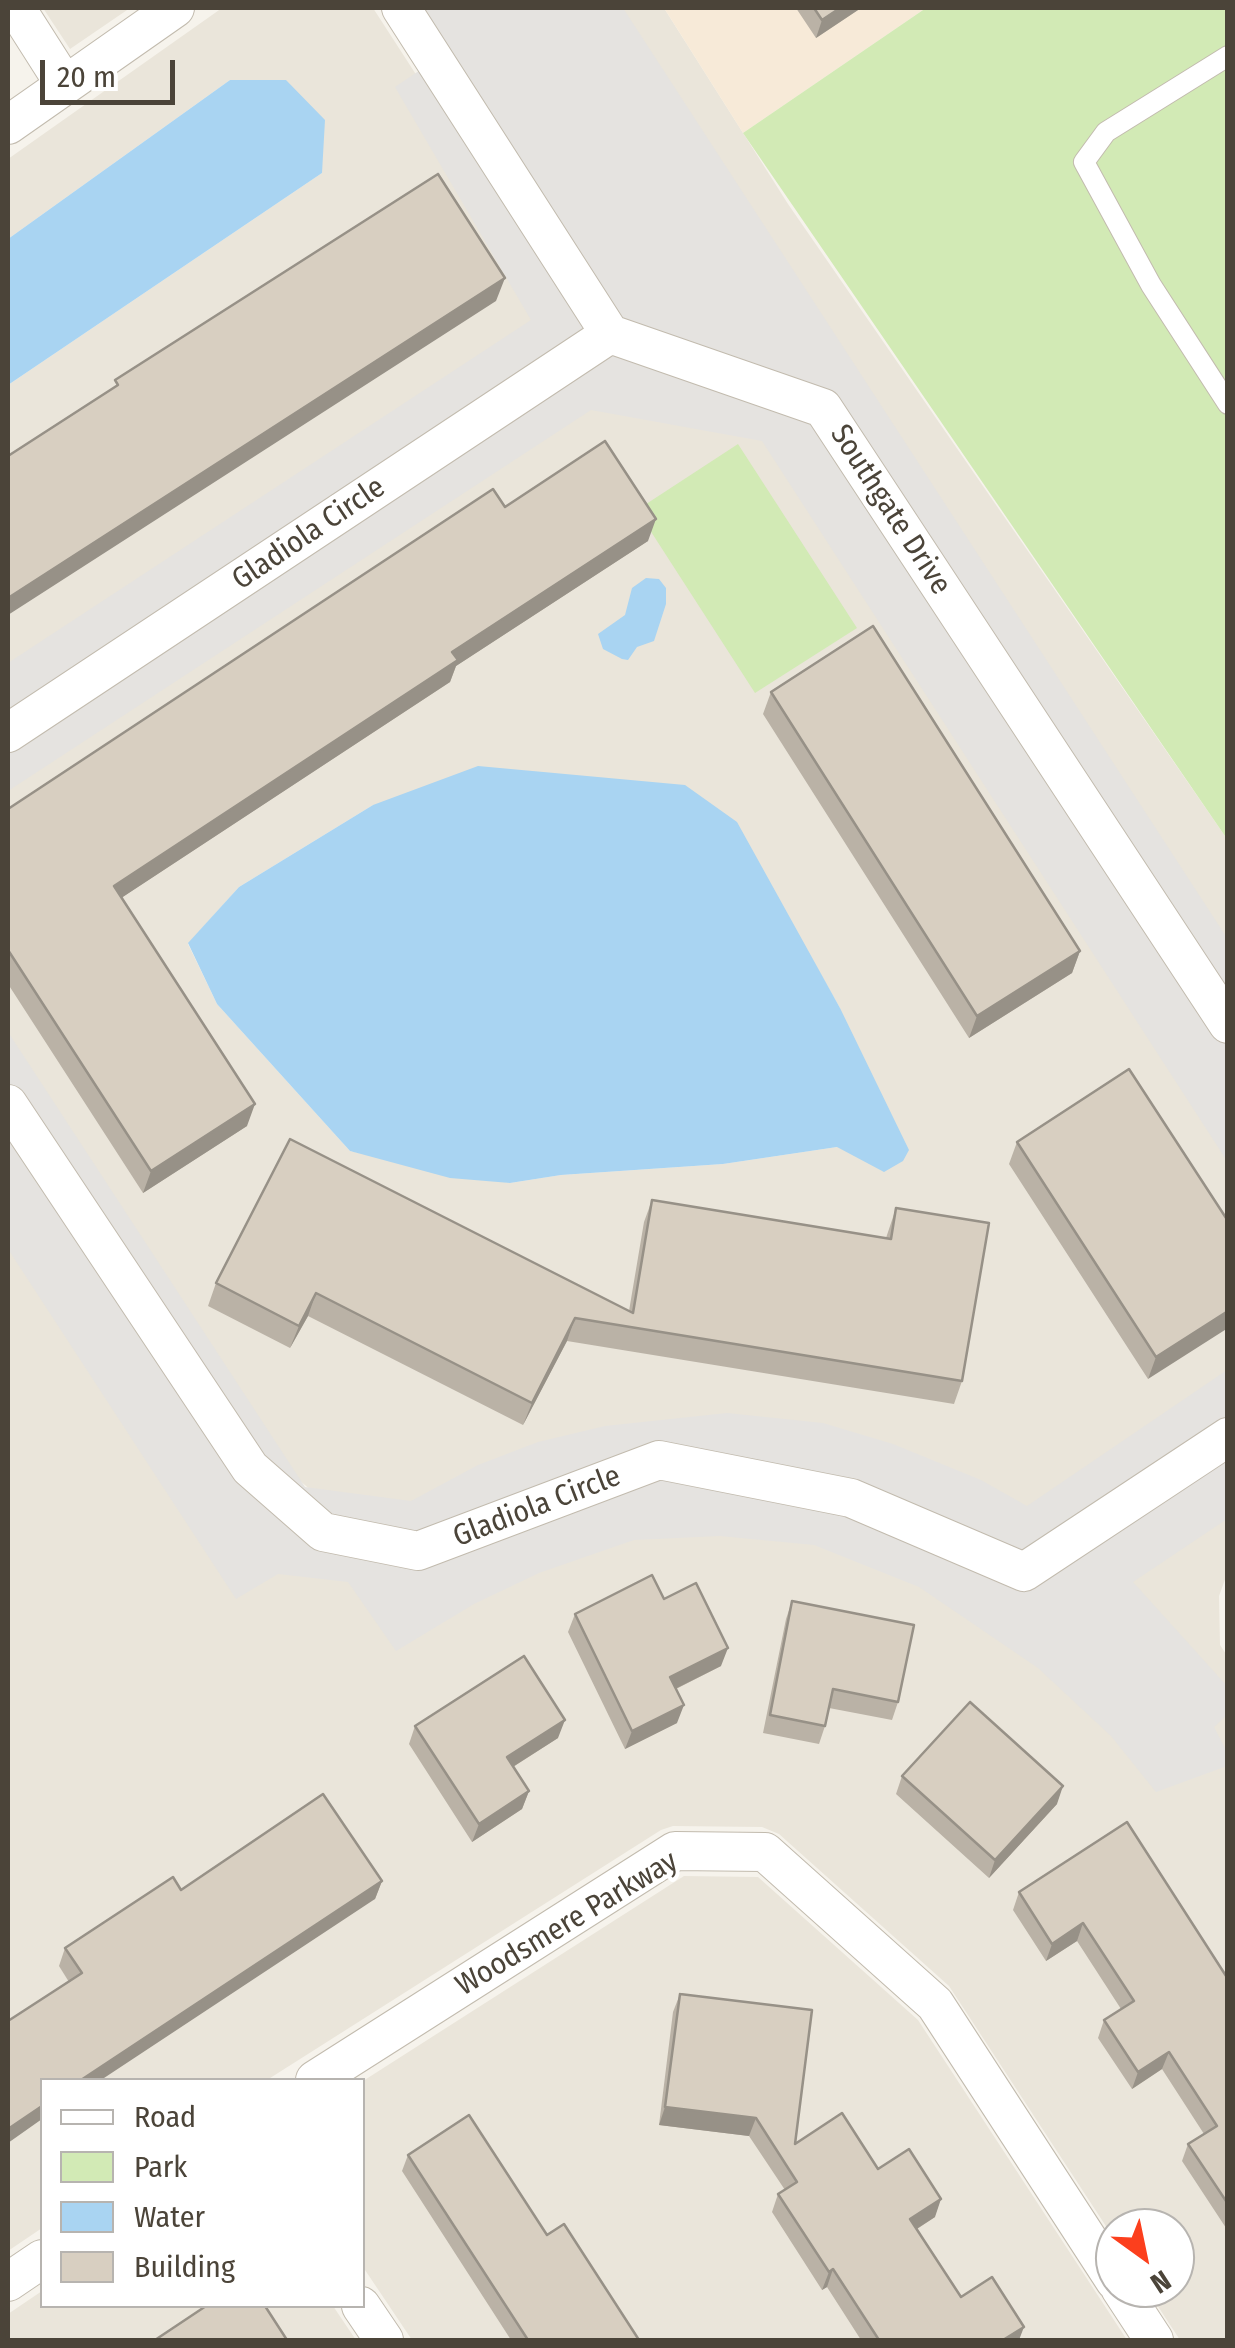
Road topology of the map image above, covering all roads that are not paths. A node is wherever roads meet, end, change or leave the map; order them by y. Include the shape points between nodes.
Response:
1 (16, 8) edge
2 (175, 8) edge
3 (402, 8) edge
4 (1228, 56) edge
5 (65, 85) junction
6 (10, 118) edge
7 (610, 334) junction
8 (1228, 404) edge
9 (8, 733) edge
10 (1228, 1024) edge
11 (8, 1104) edge
12 (1228, 1437) edge
13 (318, 2078) edge
14 (1095, 2250) edge
15 (40, 2260) edge
16 (8, 2282) edge
17 (362, 2308) edge
18 (1133, 2308) edge
19 (384, 2340) edge
20 (1154, 2340) edge

1 - 5 street
2 - 5 street
3 - 7 street
4 - 8 lane via 1106,132 1084,162 1151,285
5 - 6 street
7 - 9 street, Gladiola Circle
7 - 10 street, Southgate Drive via 823,408
11 - 12 street, Gladiola Circle via 250,1468 323,1532 418,1551 659,1460 850,1498 1024,1572
13 - 14 street, Woodsmere Parkway via 675,1851 765,1852 935,2004
15 - 16 street
17 - 19 street
18 - 20 street

